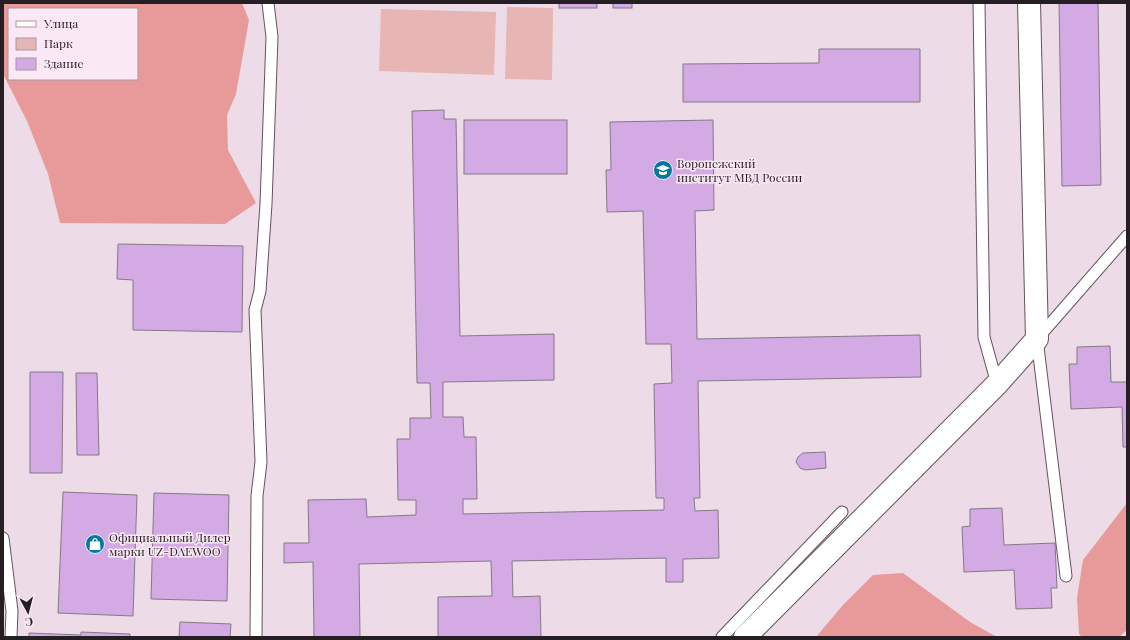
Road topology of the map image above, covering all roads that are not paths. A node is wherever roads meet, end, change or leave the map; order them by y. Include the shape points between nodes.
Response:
1 (268, 3) edge
2 (979, 3) edge
3 (1029, 3) edge
4 (1127, 236) edge
5 (1037, 339) junction
6 (997, 384) junction
7 (842, 512) dead end
8 (3, 538) edge
9 (1066, 576) dead end
10 (5, 581) edge
11 (11, 637) edge
12 (256, 637) edge
13 (722, 637) edge
14 (745, 637) edge

1 - 12 lane via 272,37 266,204 260,292 255,310 261,462 257,496
2 - 6 lane via 984,337
3 - 5 street
4 - 5 lane
5 - 6 street
5 - 9 lane
6 - 14 street
7 - 13 lane
8 - 10 lane
10 - 11 lane via 12,611

